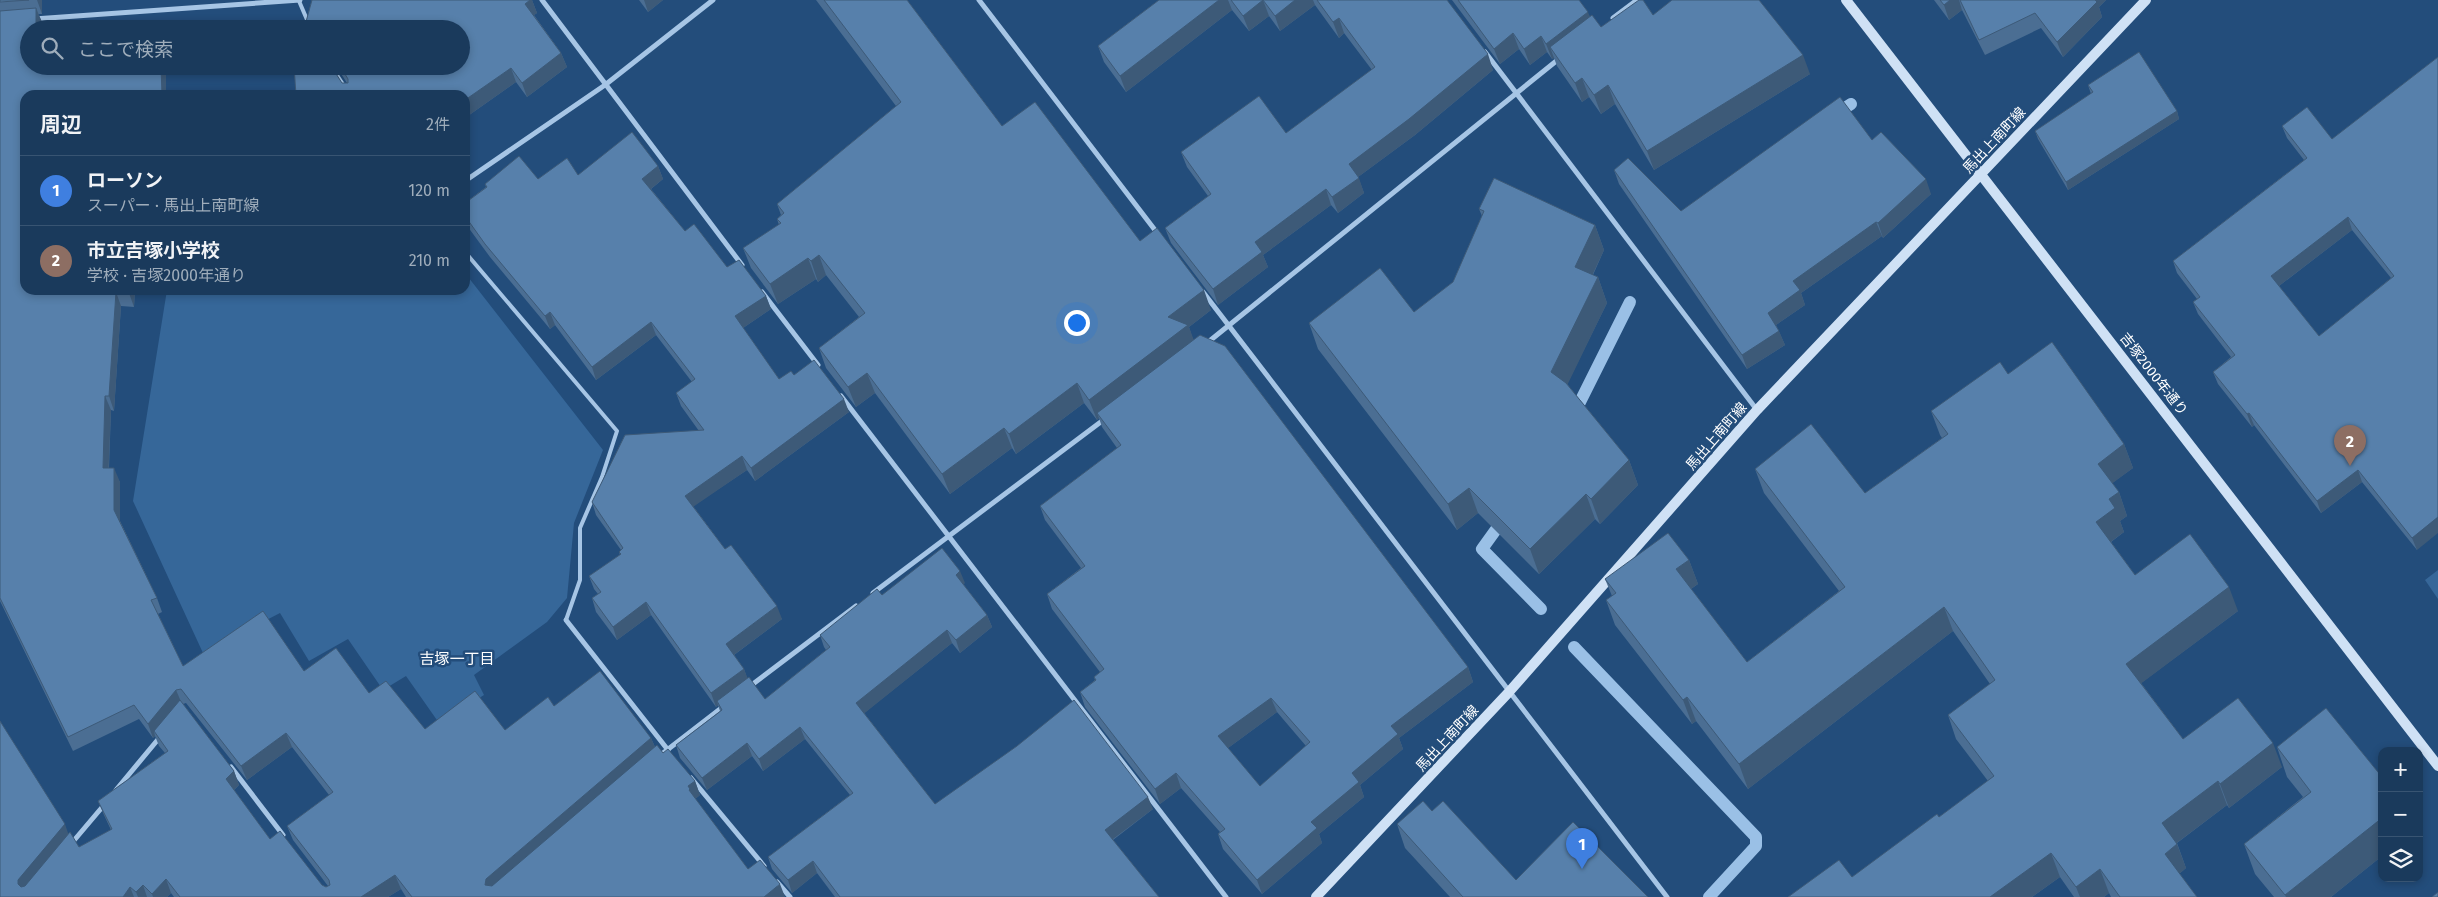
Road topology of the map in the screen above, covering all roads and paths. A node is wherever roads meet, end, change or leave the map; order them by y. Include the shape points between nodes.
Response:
1 (300, 0) edge
2 (542, 0) edge
3 (714, 0) edge
4 (980, 0) edge
5 (1637, 0) edge
6 (1846, 0) edge
7 (2146, 0) edge
8 (29, 19) edge
9 (308, 20) edge
10 (1607, 23) edge
11 (1480, 46) edge
12 (1568, 52) edge
13 (337, 75) edge
14 (605, 85) junction
15 (347, 90) edge
16 (1515, 93) junction
17 (1980, 174) junction
18 (470, 178) edge
19 (1164, 241) edge
20 (470, 258) edge
21 (743, 267) edge
22 (755, 283) edge
23 (1199, 287) edge
24 (1229, 326) junction
25 (1198, 350) edge
26 (822, 370) edge
27 (840, 394) edge
28 (1757, 410) junction
29 (1112, 414) edge
30 (948, 536) junction
31 (870, 595) edge
32 (862, 601) edge
33 (566, 620) joint
34 (745, 690) edge
35 (1509, 692) junction
36 (730, 702) edge
37 (166, 730) edge
38 (667, 749) junction
39 (673, 756) edge
40 (652, 762) edge
41 (228, 763) edge
42 (2438, 766) edge
43 (686, 771) edge
44 (288, 842) edge
45 (65, 852) edge
46 (790, 897) edge
47 (1226, 897) edge
48 (1316, 897) edge
49 (1667, 897) edge

1 - 8 street
1 - 9 lane
2 - 14 street
3 - 14 street
4 - 19 street
5 - 10 street
6 - 17 main road, 吉塚2000年通り
7 - 17 main road, 馬出上南町線
11 - 16 street
12 - 16 street
13 - 15 lane
14 - 18 street
14 - 21 street
16 - 24 street
16 - 28 street
17 - 28 main road, 馬出上南町線
17 - 42 main road, 吉塚2000年通り
20 - 33 lane via 617,431 580,528 580,580
22 - 26 street
23 - 24 street
24 - 25 street
24 - 35 street
27 - 30 street
28 - 35 main road, 馬出上南町線
29 - 30 street
30 - 31 street
30 - 47 street
32 - 34 street
33 - 38 street
35 - 48 main road, 馬出上南町線
35 - 49 street
36 - 38 street
37 - 45 street
38 - 39 street
38 - 40 street
41 - 44 street
43 - 46 street

